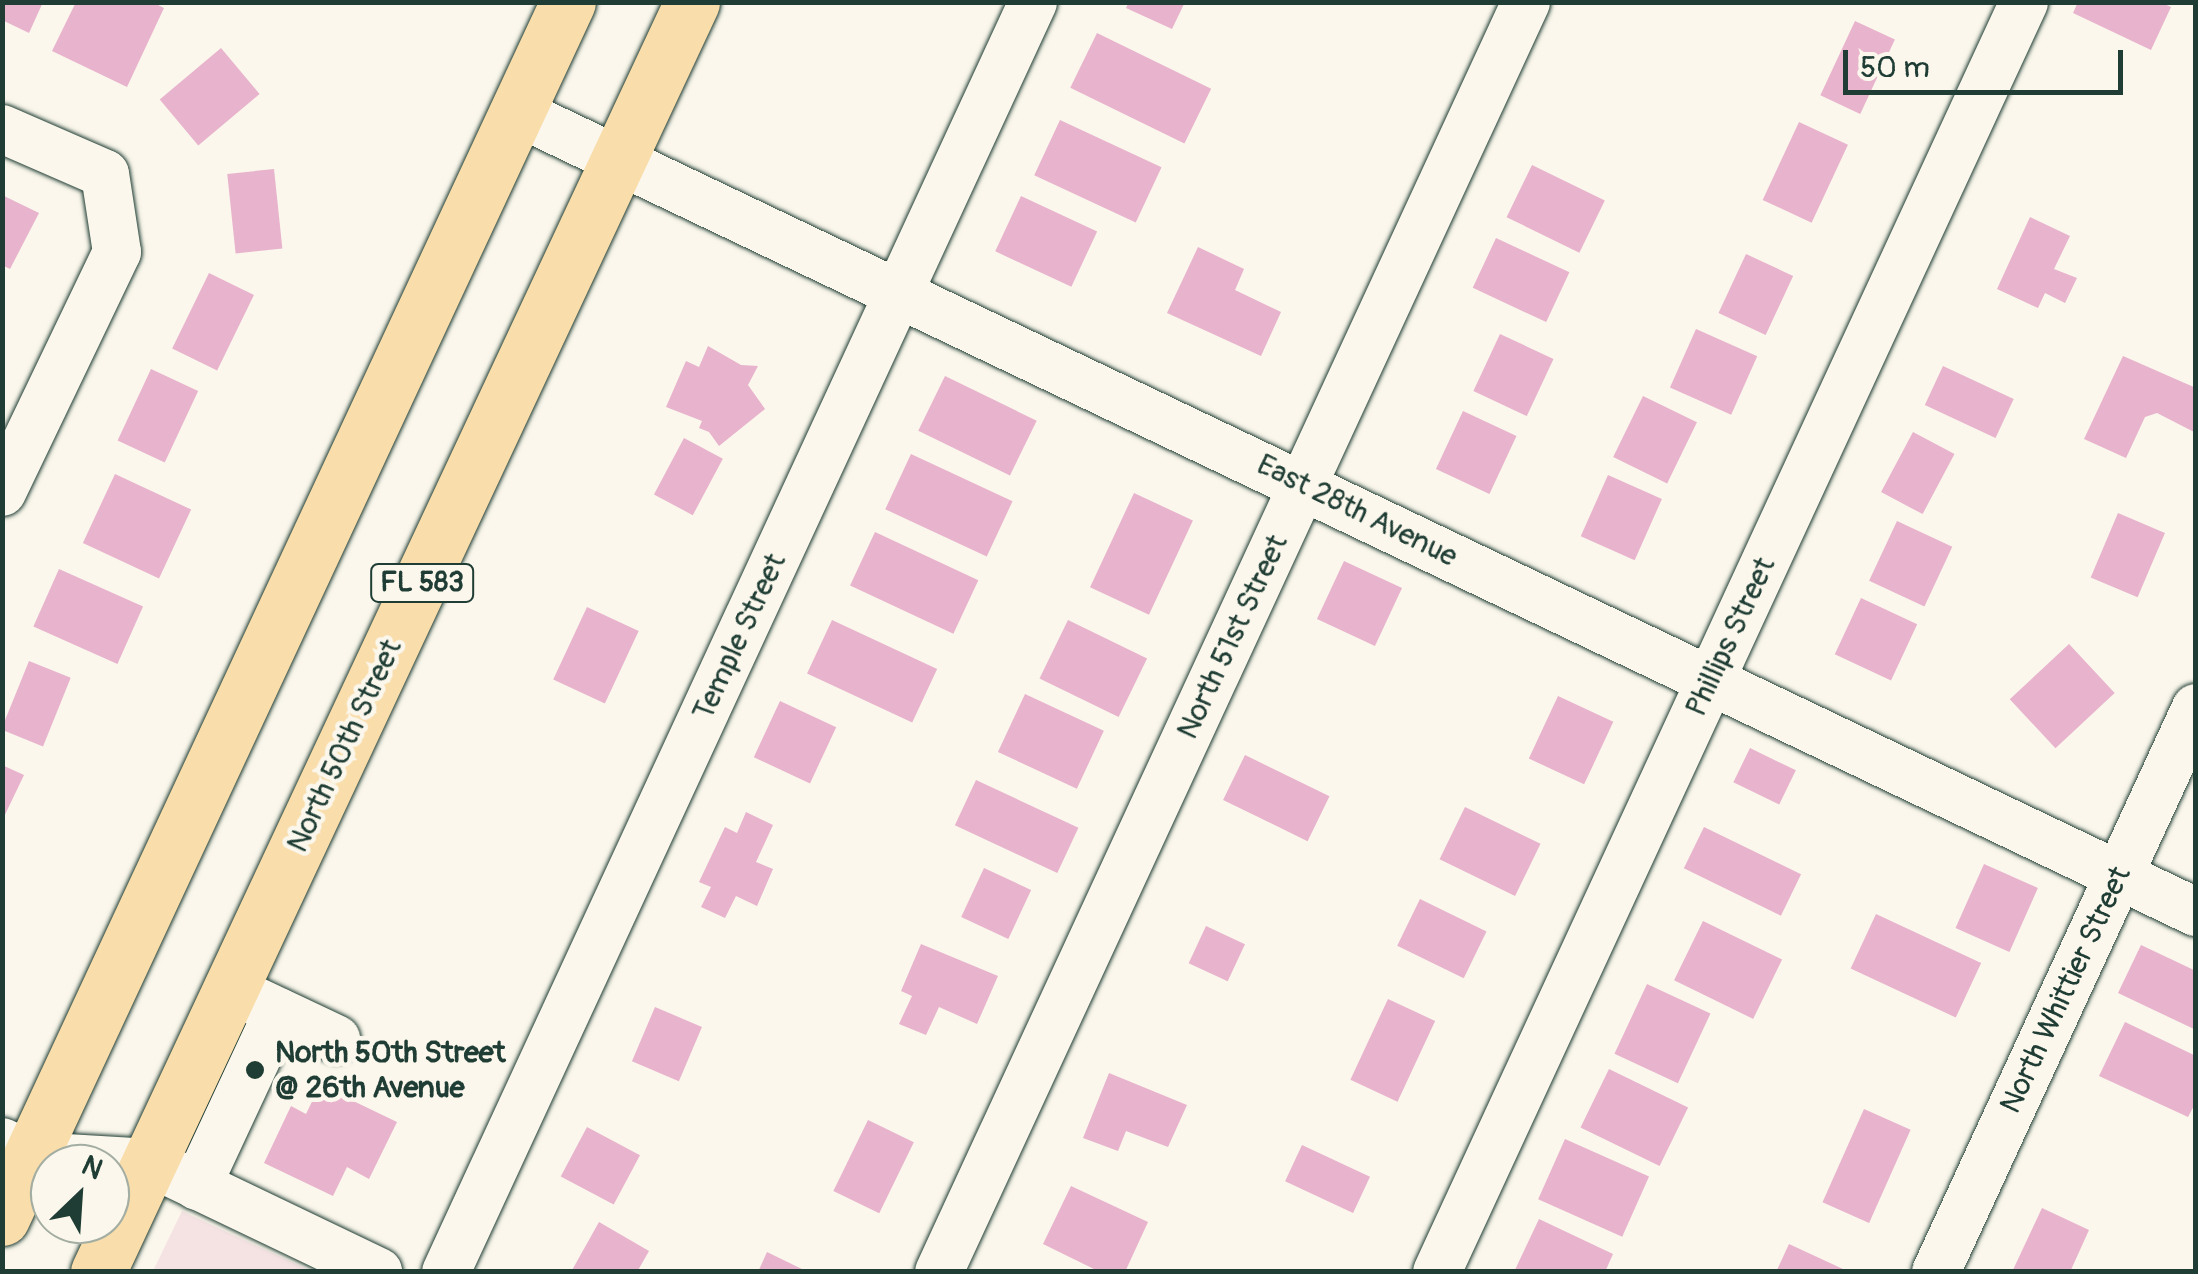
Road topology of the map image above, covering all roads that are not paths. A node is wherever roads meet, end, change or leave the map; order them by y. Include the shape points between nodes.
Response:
1 (568, 2) edge
2 (692, 2) edge
3 (1033, 2) edge
4 (1526, 2) edge
5 (2024, 2) edge
6 (516, 112) junction
7 (2, 129) edge
8 (620, 160) junction
9 (900, 292) junction
10 (1303, 485) junction
11 (2, 492) edge
12 (1712, 680) junction
13 (2196, 708) edge
14 (2119, 876) junction
15 (2196, 912) edge
16 (255, 1001) junction
17 (336, 1038) dead end
18 (17, 1149) edge
19 (174, 1174) junction
20 (2, 1218) edge
21 (98, 1272) edge
22 (378, 1272) edge
23 (446, 1272) edge
24 (939, 1272) edge
25 (1437, 1272) edge
26 (1936, 1272) edge

1 - 6 main road
2 - 8 main road, North 50th Street / FL 583
3 - 9 street, Temple Street
4 - 10 street, North 51st Street
5 - 12 street, Phillips Street
6 - 8 street, East 28th Avenue
6 - 18 main road
7 - 11 street via 105,174 117,252
8 - 9 street, East 28th Avenue
8 - 16 main road, North 50th Street / FL 583
9 - 10 street, East 28th Avenue
9 - 23 street, Temple Street
10 - 12 street, East 28th Avenue
10 - 24 street, North 51st Street
12 - 14 street, East 28th Avenue
12 - 25 street, Phillips Street
13 - 14 street, North Whittier Street
14 - 15 street, East 28th Avenue
14 - 26 street, North Whittier Street
16 - 17 street
16 - 19 main road, North 50th Street / FL 583
18 - 19 street
18 - 20 main road
19 - 21 main road, North 50th Street / FL 583
19 - 22 street

